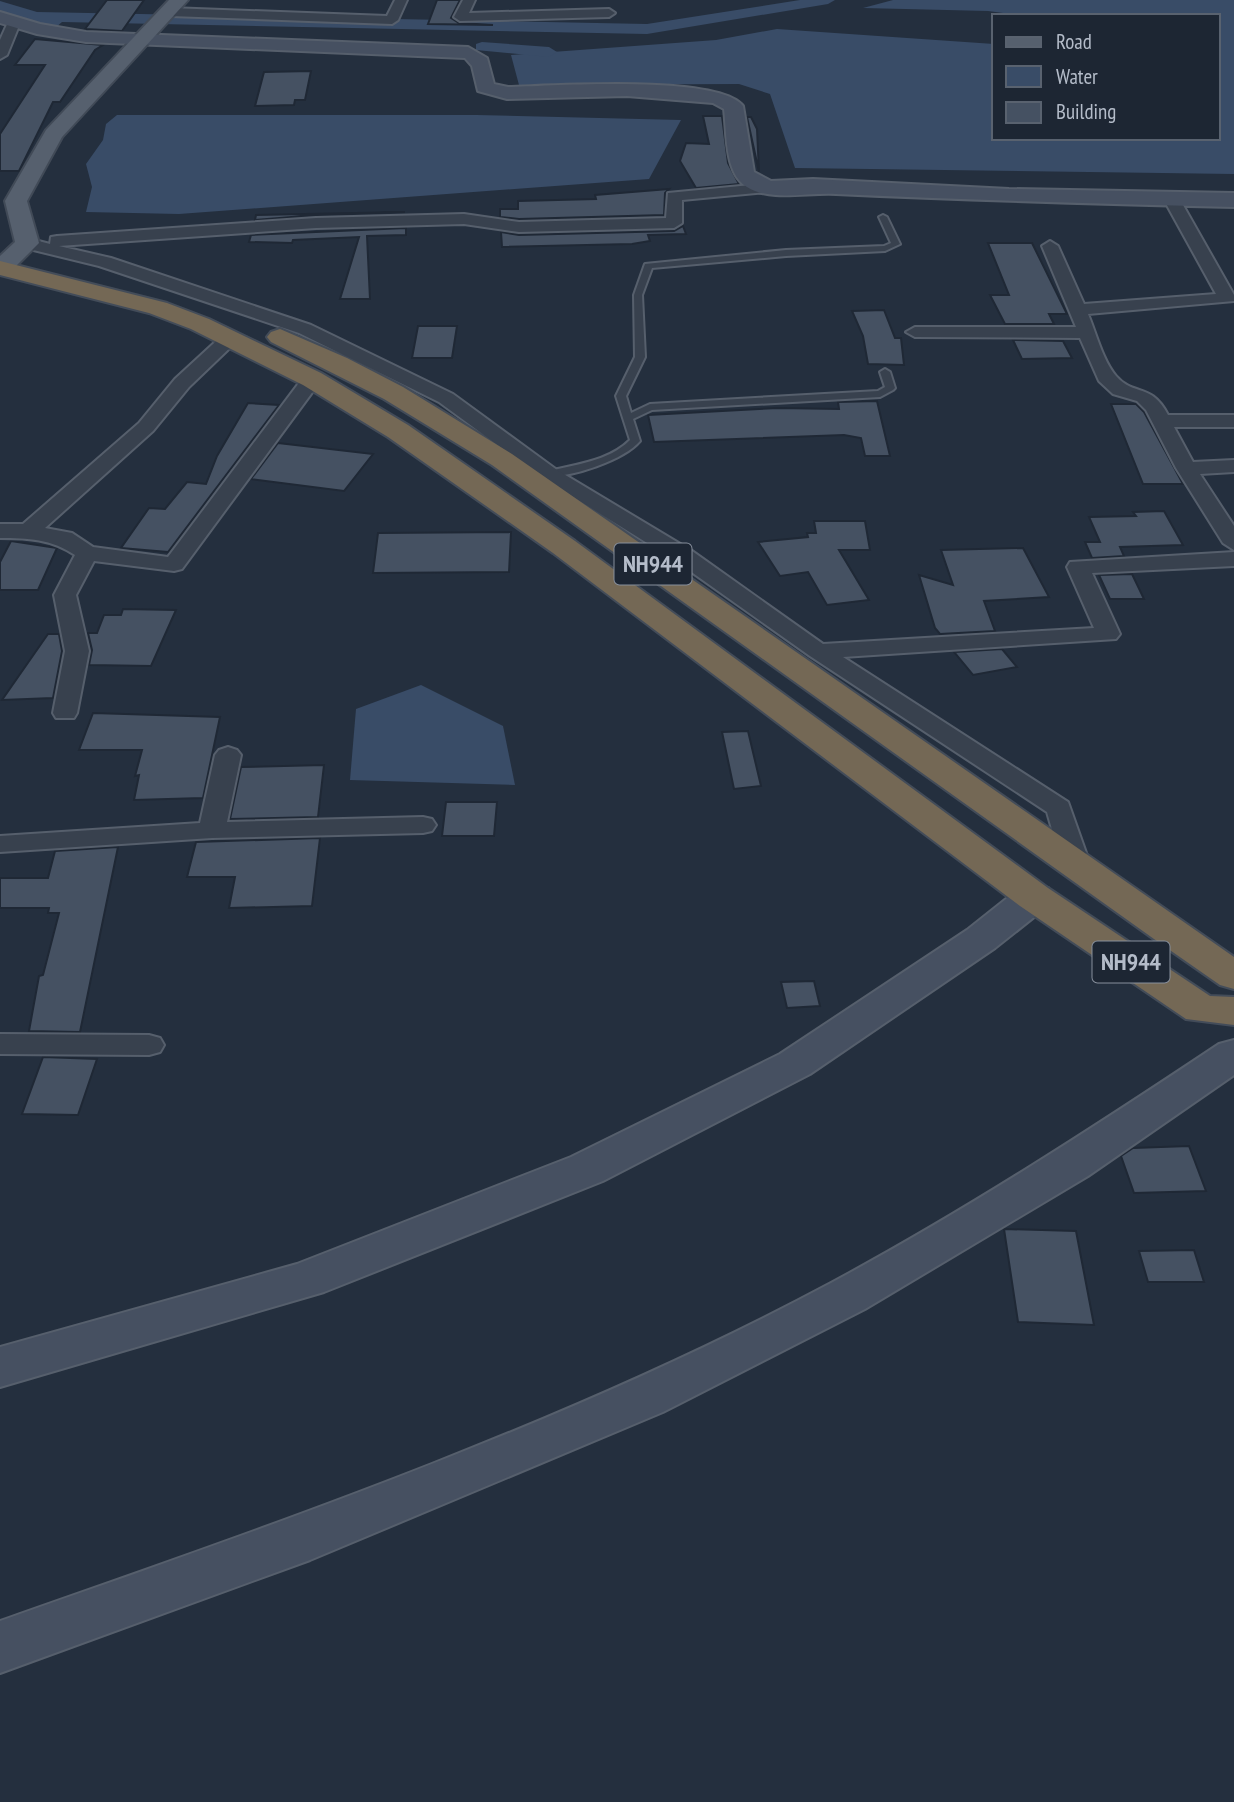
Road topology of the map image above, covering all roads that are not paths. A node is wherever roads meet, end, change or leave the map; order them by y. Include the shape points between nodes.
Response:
1 (253, 0) edge
2 (323, 0) edge
3 (401, 0) edge
4 (469, 0) edge
5 (546, 0) edge
6 (171, 9) edge
7 (534, 13) junction
8 (609, 13) dead end
9 (250, 15) junction
10 (314, 17) junction
11 (460, 17) junction
12 (7, 20) edge
13 (452, 30) dead end
14 (145, 38) junction
15 (0, 55) edge
16 (771, 188) junction
17 (1171, 198) junction
18 (1234, 200) edge
19 (883, 217) dead end
20 (1050, 247) dead end
21 (10, 256) edge
22 (1075, 310) junction
23 (915, 332) dead end
24 (1087, 333) junction
25 (231, 337) junction
26 (885, 372) dead end
27 (312, 379) junction
28 (628, 418) junction
29 (1164, 421) junction
30 (1234, 421) edge
31 (1234, 466) edge
32 (1186, 468) junction
33 (550, 474) junction
34 (0, 531) edge
35 (28, 531) junction
36 (1234, 543) edge
37 (87, 553) junction
38 (1234, 559) edge
39 (818, 651) junction
40 (65, 713) dead end
41 (228, 755) dead end
42 (423, 825) dead end
43 (212, 830) junction
44 (0, 844) edge
45 (1077, 867) junction
46 (1034, 897) junction
47 (1234, 976) edge
48 (1234, 1011) edge
49 (0, 1044) edge
50 (149, 1045) dead end
51 (1234, 1054) edge
52 (0, 1367) edge
53 (0, 1647) edge

1 - 9 street
2 - 10 street
3 - 10 street via 392,20
4 - 11 street
5 - 7 street
6 - 9 street
6 - 14 main road
7 - 8 street
7 - 11 street
9 - 10 street
11 - 13 street
12 - 14 street via 86,37
12 - 15 street
14 - 16 street via 468,53 482,62 485,87 497,91 713,95 733,107 744,175
14 - 21 main road via 52,134 16,201
16 - 17 street
16 - 21 street via 674,196 674,223 519,227 464,219 316,223
17 - 18 street
17 - 22 street via 1227,298
19 - 28 lane via 896,244 885,248 648,266 638,295 640,357 621,396
20 - 22 street
21 - 25 highway, NH944
21 - 33 street via 105,262 305,329 446,398
21 - 45 highway, NH944 via 139,284 253,325 359,372 438,418 607,532
22 - 24 street
23 - 24 street
24 - 29 street via 1106,377 1120,390 1144,397
25 - 27 highway, NH944
25 - 35 street via 182,383 146,426
26 - 28 lane via 890,388 880,394 650,407
27 - 37 street via 174,564
27 - 46 highway, NH944 via 398,431 564,547
28 - 33 lane via 635,440 628,450
29 - 30 street
29 - 32 street
31 - 32 street
32 - 36 street
33 - 39 street via 684,556
34 - 35 street
35 - 37 street via 64,538
37 - 40 street via 65,595 77,651
38 - 39 street via 1078,567 1108,634
39 - 45 street via 1059,808
41 - 43 street
42 - 43 street
43 - 44 street
45 - 47 highway, NH944
46 - 48 highway, NH944 via 1201,1009
46 - 52 street via 981,939 795,1064 587,1169 307,1279
49 - 50 street
51 - 53 street via 1072,1164 848,1296 645,1397 291,1543

